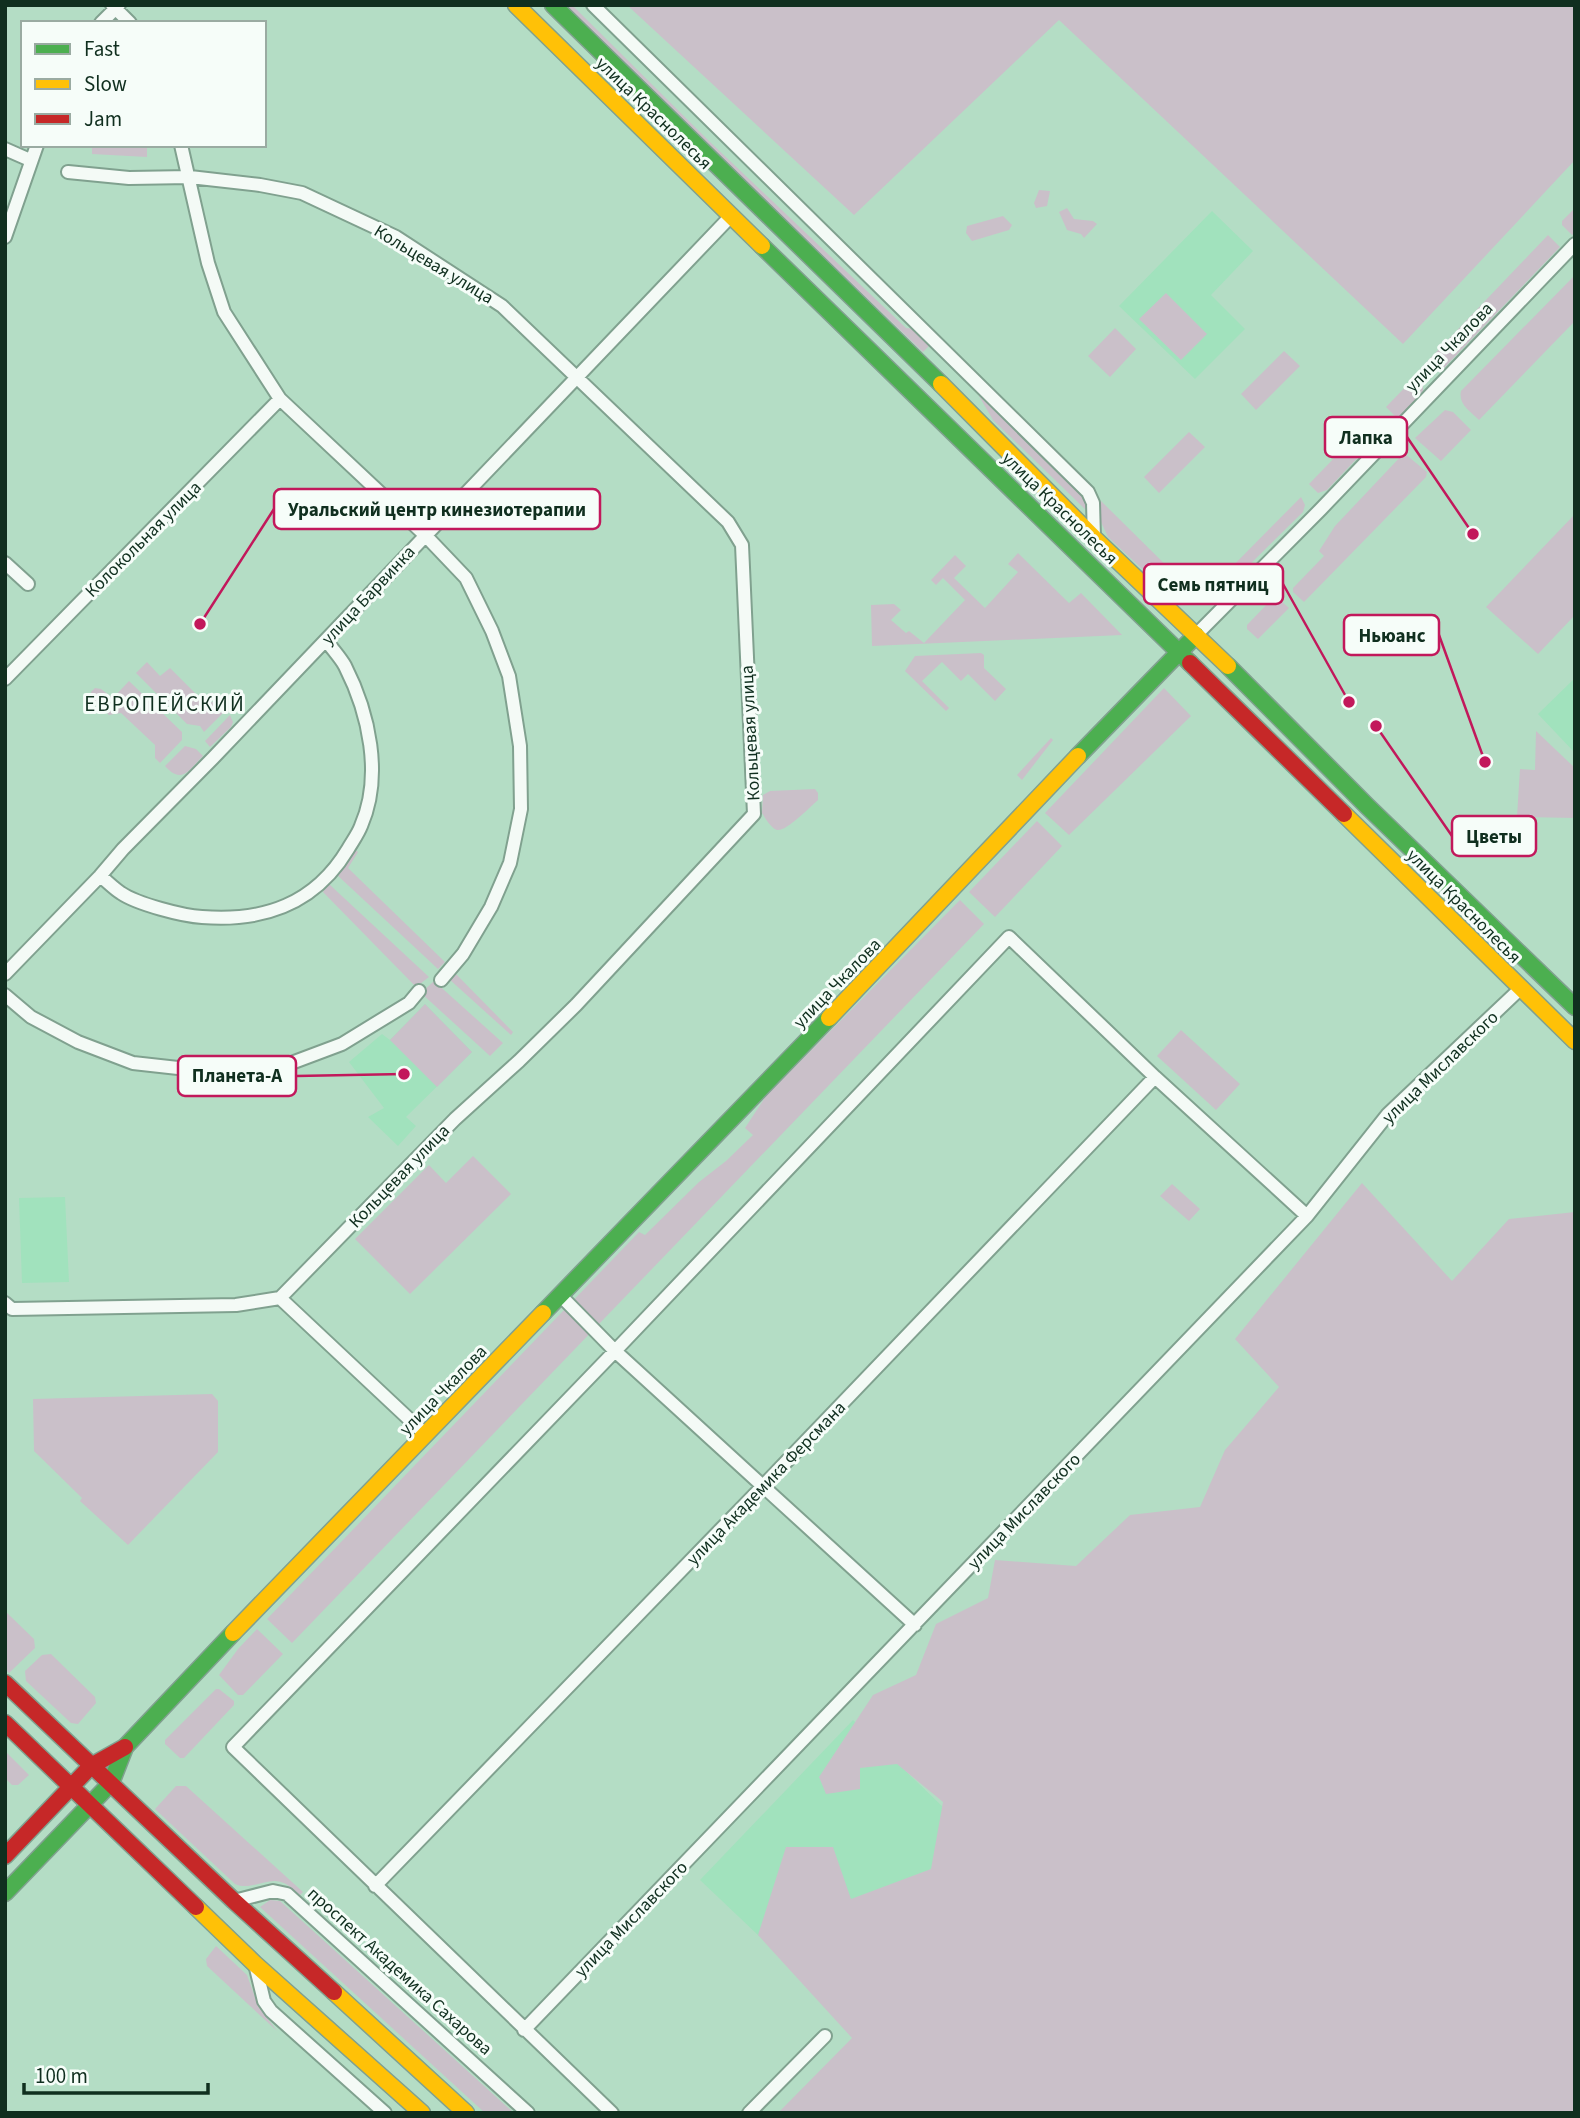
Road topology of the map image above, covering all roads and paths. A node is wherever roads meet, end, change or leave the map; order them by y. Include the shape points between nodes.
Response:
1 (516, 5) edge
2 (553, 5) edge
3 (593, 5) edge
4 (116, 7) edge
5 (103, 21) edge
6 (128, 21) edge
7 (36, 147) edge
8 (182, 147) edge
9 (5, 149) edge
10 (30, 160) junction
11 (68, 172) dead end
12 (190, 177) junction
13 (732, 216) junction
14 (5, 237) edge
15 (1575, 244) edge
16 (576, 378) junction
17 (280, 399) junction
18 (425, 535) junction
19 (1094, 538) junction
20 (5, 563) edge
21 (28, 584) dead end
22 (1196, 635) junction
23 (326, 640) junction
24 (1179, 653) junction
25 (5, 679) edge
26 (100, 876) junction
27 (5, 974) edge
28 (441, 980) dead end
29 (1520, 989) junction
30 (419, 991) dead end
31 (5, 995) edge
32 (1575, 1007) edge
33 (1575, 1041) edge
34 (1155, 1077) junction
35 (1307, 1216) junction
36 (561, 1296) junction
37 (279, 1298) junction
38 (5, 1303) edge
39 (615, 1350) junction
40 (426, 1435) junction
41 (762, 1487) junction
42 (915, 1625) junction
43 (5, 1682) edge
44 (5, 1723) edge
45 (125, 1747) junction
46 (91, 1766) junction
47 (111, 1783) junction
48 (70, 1786) junction
49 (89, 1806) junction
50 (5, 1856) edge
51 (376, 1886) junction
52 (5, 1893) edge
53 (234, 1901) junction
54 (255, 1964) junction
55 (524, 2030) junction
56 (825, 2036) dead end
57 (385, 2113) edge
58 (422, 2113) edge
59 (466, 2113) edge
60 (528, 2113) edge
61 (612, 2113) edge
62 (749, 2113) edge

1 - 13 street, улица Краснолесья
2 - 19 street, улица Краснолесья
3 - 19 street, улица Краснолесья via 1088,492 1093,503
4 - 5 street
4 - 6 street
7 - 10 street
8 - 12 street
9 - 10 street
10 - 14 street
11 - 12 street, Кольцевая улица
12 - 16 street, Кольцевая улица via 302,193 396,237 502,306
12 - 17 street via 208,263 225,312
13 - 16 street, улица Барвинка
13 - 24 street, улица Краснолесья
15 - 22 street, улица Чкалова
16 - 18 street, улица Барвинка
16 - 37 street, Кольцевая улица via 728,522 742,545 754,814 576,1005 455,1118
17 - 18 street
17 - 25 street, Колокольная улица
18 - 23 street, улица Барвинка
18 - 28 street via 466,578 492,631 509,676 520,746 521,809 510,863 491,907
19 - 22 street, улица Краснолесья
20 - 21 street
22 - 24 street, улица Чкалова
22 - 32 street, улица Краснолесья
23 - 26 street, улица Барвинка
23 - 26 street via 344,664 367,723 372,775 361,827 321,885 286,907 223,919 187,916 152,906 122,894
24 - 29 street, улица Краснолесья
24 - 36 street, улица Чкалова
26 - 27 street, улица Барвинка
29 - 33 street, улица Краснолесья
29 - 35 street, улица Миславского via 1388,1114
30 - 31 street via 409,1003 342,1044 286,1065 232,1074 133,1063 78,1042 31,1017
34 - 35 street
34 - 39 street via 1009,937
34 - 41 street, улица Академика Ферсмана
35 - 42 street, улица Миславского
36 - 39 street
36 - 40 street, улица Чкалова
37 - 38 street via 236,1305 26,1309 12,1309
37 - 40 street
39 - 41 street
39 - 51 street via 233,1747
40 - 45 street, улица Чкалова
41 - 42 street
41 - 51 street, улица Академика Ферсмана
42 - 55 street, улица Миславского
43 - 46 street
44 - 48 street
45 - 46 street, улица Чкалова
45 - 47 street, улица Чкалова
46 - 47 street
46 - 48 street, улица Чкалова
47 - 49 street, улица Чкалова
47 - 53 street
48 - 49 street
48 - 50 street, улица Чкалова
49 - 52 street, улица Чкалова
49 - 54 street
51 - 55 street
53 - 59 street
53 - 60 street, проспект Академика Сахарова via 273,1891 287,1894
54 - 57 street via 271,2011
54 - 58 street
55 - 61 street
56 - 62 street

